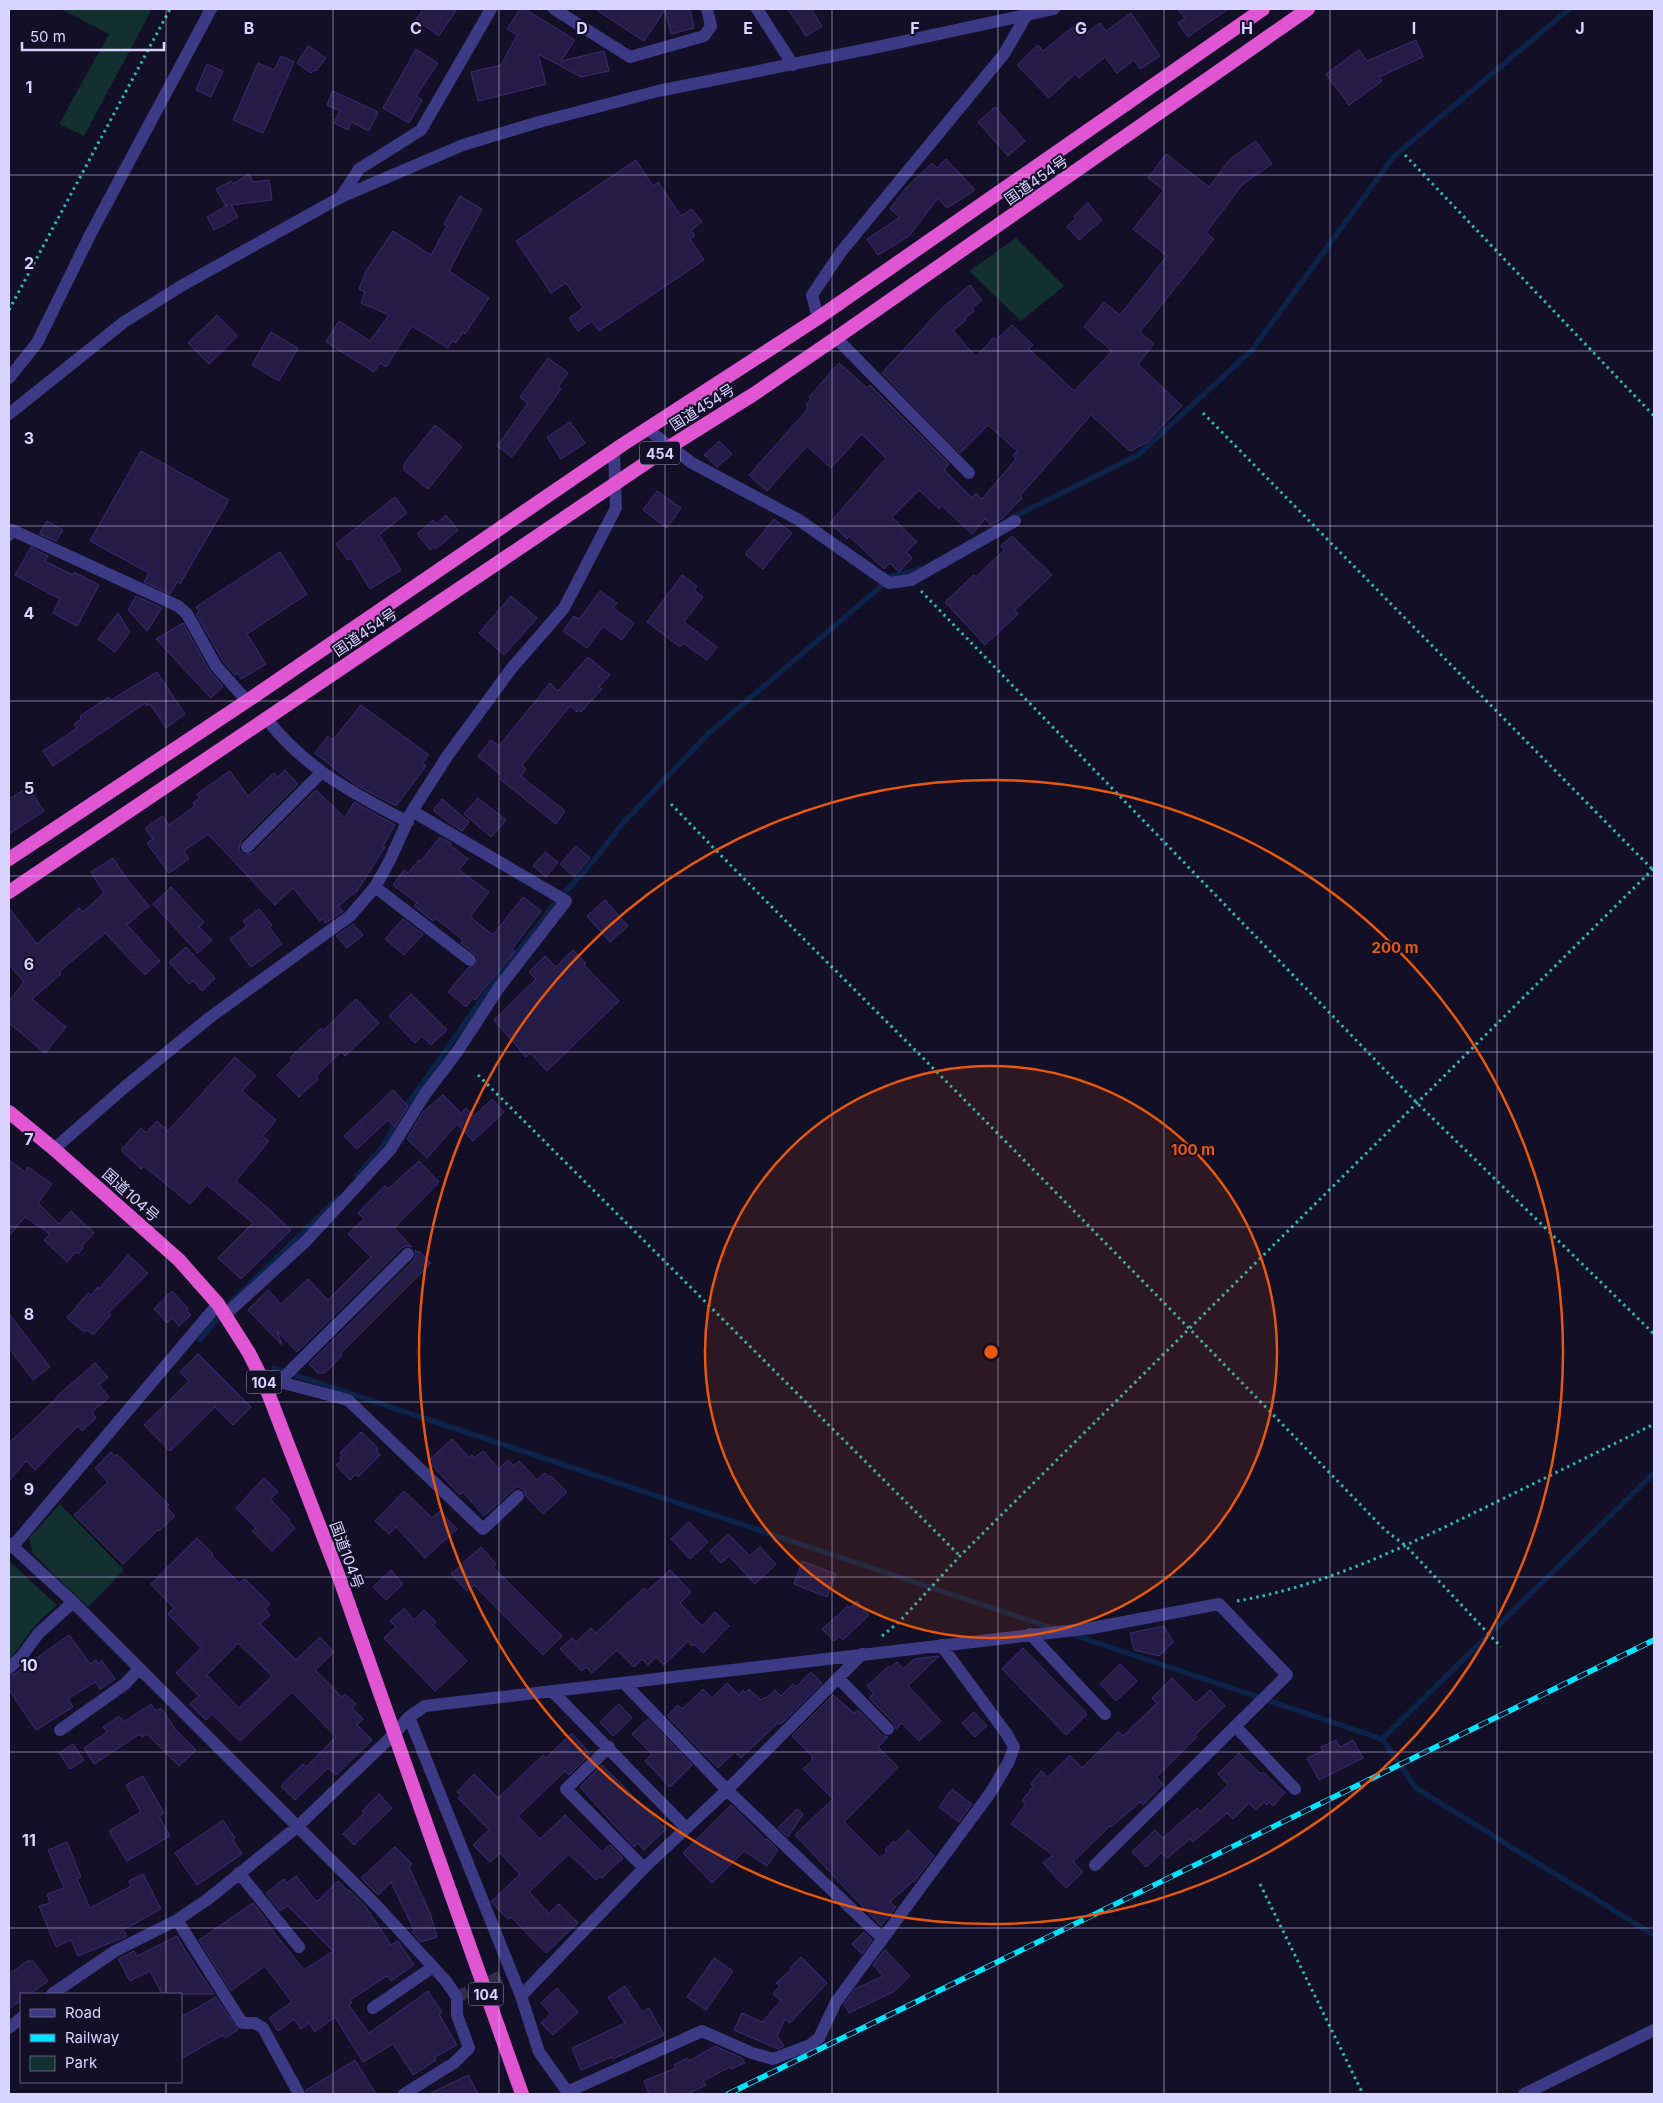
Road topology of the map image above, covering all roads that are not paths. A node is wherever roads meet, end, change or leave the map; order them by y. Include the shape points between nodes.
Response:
1 (211, 9) edge
2 (491, 9) edge
3 (554, 9) edge
4 (707, 9) edge
5 (757, 9) edge
6 (1054, 9) edge
7 (1263, 9) edge
8 (1308, 9) edge
9 (1026, 12) edge
10 (793, 65) junction
11 (341, 197) junction
12 (818, 318) junction
13 (836, 338) junction
14 (9, 378) edge
15 (9, 414) edge
16 (647, 429) junction
17 (671, 446) junction
18 (614, 451) junction
19 (969, 472) dead end
20 (616, 484) junction
21 (1015, 521) dead end
22 (9, 535) edge
23 (247, 701) junction
24 (266, 718) junction
25 (321, 772) junction
26 (410, 817) junction
27 (247, 847) dead end
28 (9, 859) edge
29 (375, 887) junction
30 (9, 892) edge
31 (470, 960) dead end
32 (9, 1112) edge
33 (54, 1149) junction
34 (408, 1254) dead end
35 (221, 1309) junction
36 (284, 1383) junction
37 (265, 1386) junction
38 (518, 1496) dead end
39 (11, 1545) edge
40 (73, 1602) junction
41 (1030, 1634) junction
42 (941, 1645) junction
43 (862, 1654) junction
44 (9, 1668) edge
45 (139, 1670) junction
46 (838, 1678) junction
47 (624, 1683) junction
48 (553, 1692) junction
49 (1104, 1714) dead end
50 (409, 1717) junction
51 (1235, 1726) junction
52 (888, 1728) dead end
53 (60, 1730) dead end
54 (394, 1734) junction
55 (609, 1747) junction
56 (1295, 1789) dead end
57 (727, 1790) junction
58 (297, 1828) junction
59 (686, 1828) junction
60 (1095, 1865) dead end
61 (644, 1868) junction
62 (239, 1873) junction
63 (177, 1920) junction
64 (882, 1938) junction
65 (299, 1947) dead end
66 (433, 1967) junction
67 (53, 1993) edge
68 (521, 1996) junction
69 (373, 2008) dead end
70 (20, 2019) edge
71 (9, 2028) edge
72 (1654, 2030) edge
73 (422, 2089) edge
74 (568, 2093) edge
75 (299, 2094) edge
76 (404, 2094) edge
77 (522, 2094) edge
78 (1524, 2094) edge

1 - 14 street via 92,232 37,343
2 - 11 street via 420,130 359,169
3 - 4 street via 630,57 704,36 711,26
5 - 10 street
6 - 9 street
7 - 12 highway, 国道454号 / 454
8 - 13 highway, 国道454号 / 454
9 - 10 street
9 - 12 street via 1004,54 841,252 812,295
10 - 11 street via 658,91 539,122 463,145
11 - 15 street via 264,238 124,322
12 - 16 highway, 国道454号 / 454
13 - 17 highway, 国道454号 / 454
13 - 19 street
16 - 17 street
16 - 18 highway, 国道454号 / 454
17 - 20 highway, 国道454号 / 454
17 - 21 street via 692,463 799,520 889,583 911,580
18 - 20 street
18 - 23 highway, 国道454号 / 454
20 - 24 highway, 国道454号 / 454
20 - 26 street via 616,508 564,608 511,669 448,755
22 - 23 street via 12,530 178,606 187,614 216,666
23 - 28 highway, 国道454号 / 454
24 - 25 street via 282,738
24 - 30 highway, 国道454号 / 454
25 - 26 street via 350,791
25 - 27 street
26 - 29 street
26 - 35 street via 566,901 498,989 390,1150 306,1242
29 - 31 street
29 - 33 street via 350,916 209,1018
32 - 33 highway, 国道104号 / 104
33 - 35 highway, 国道104号 / 104 via 179,1260
34 - 36 street via 286,1375
35 - 37 highway, 国道104号 / 104
35 - 39 street
36 - 37 street via 276,1380
36 - 38 street via 348,1400 483,1528
37 - 54 highway, 国道104号 / 104 via 339,1577
39 - 40 street
40 - 44 street via 38,1634
40 - 45 street
41 - 42 street
41 - 49 street
41 - 51 street via 1092,1628 1219,1604 1287,1675
42 - 43 street
42 - 64 street via 1014,1748 991,1792
43 - 46 street
43 - 47 street
45 - 53 street via 126,1684
45 - 58 street
46 - 52 street
46 - 57 street
47 - 48 street
47 - 57 street
48 - 50 street via 425,1706
48 - 55 street
50 - 54 street
50 - 68 street
51 - 56 street
51 - 60 street
54 - 58 street
54 - 77 highway, 国道104号 / 104, bridge
55 - 59 street
55 - 61 street via 566,1789
57 - 59 street
57 - 64 street
58 - 62 street
58 - 66 street via 377,1906
59 - 61 street
61 - 68 street
62 - 63 street
62 - 65 street
63 - 67 street via 115,1951
63 - 75 street via 242,2023 255,2023 263,2028
64 - 74 street via 836,2002 819,2038 810,2045 773,2059 702,2031
66 - 69 street
66 - 73 street via 457,1998 457,2015 468,2048
68 - 74 street via 539,2052
70 - 71 street
72 - 78 street
73 - 76 street

